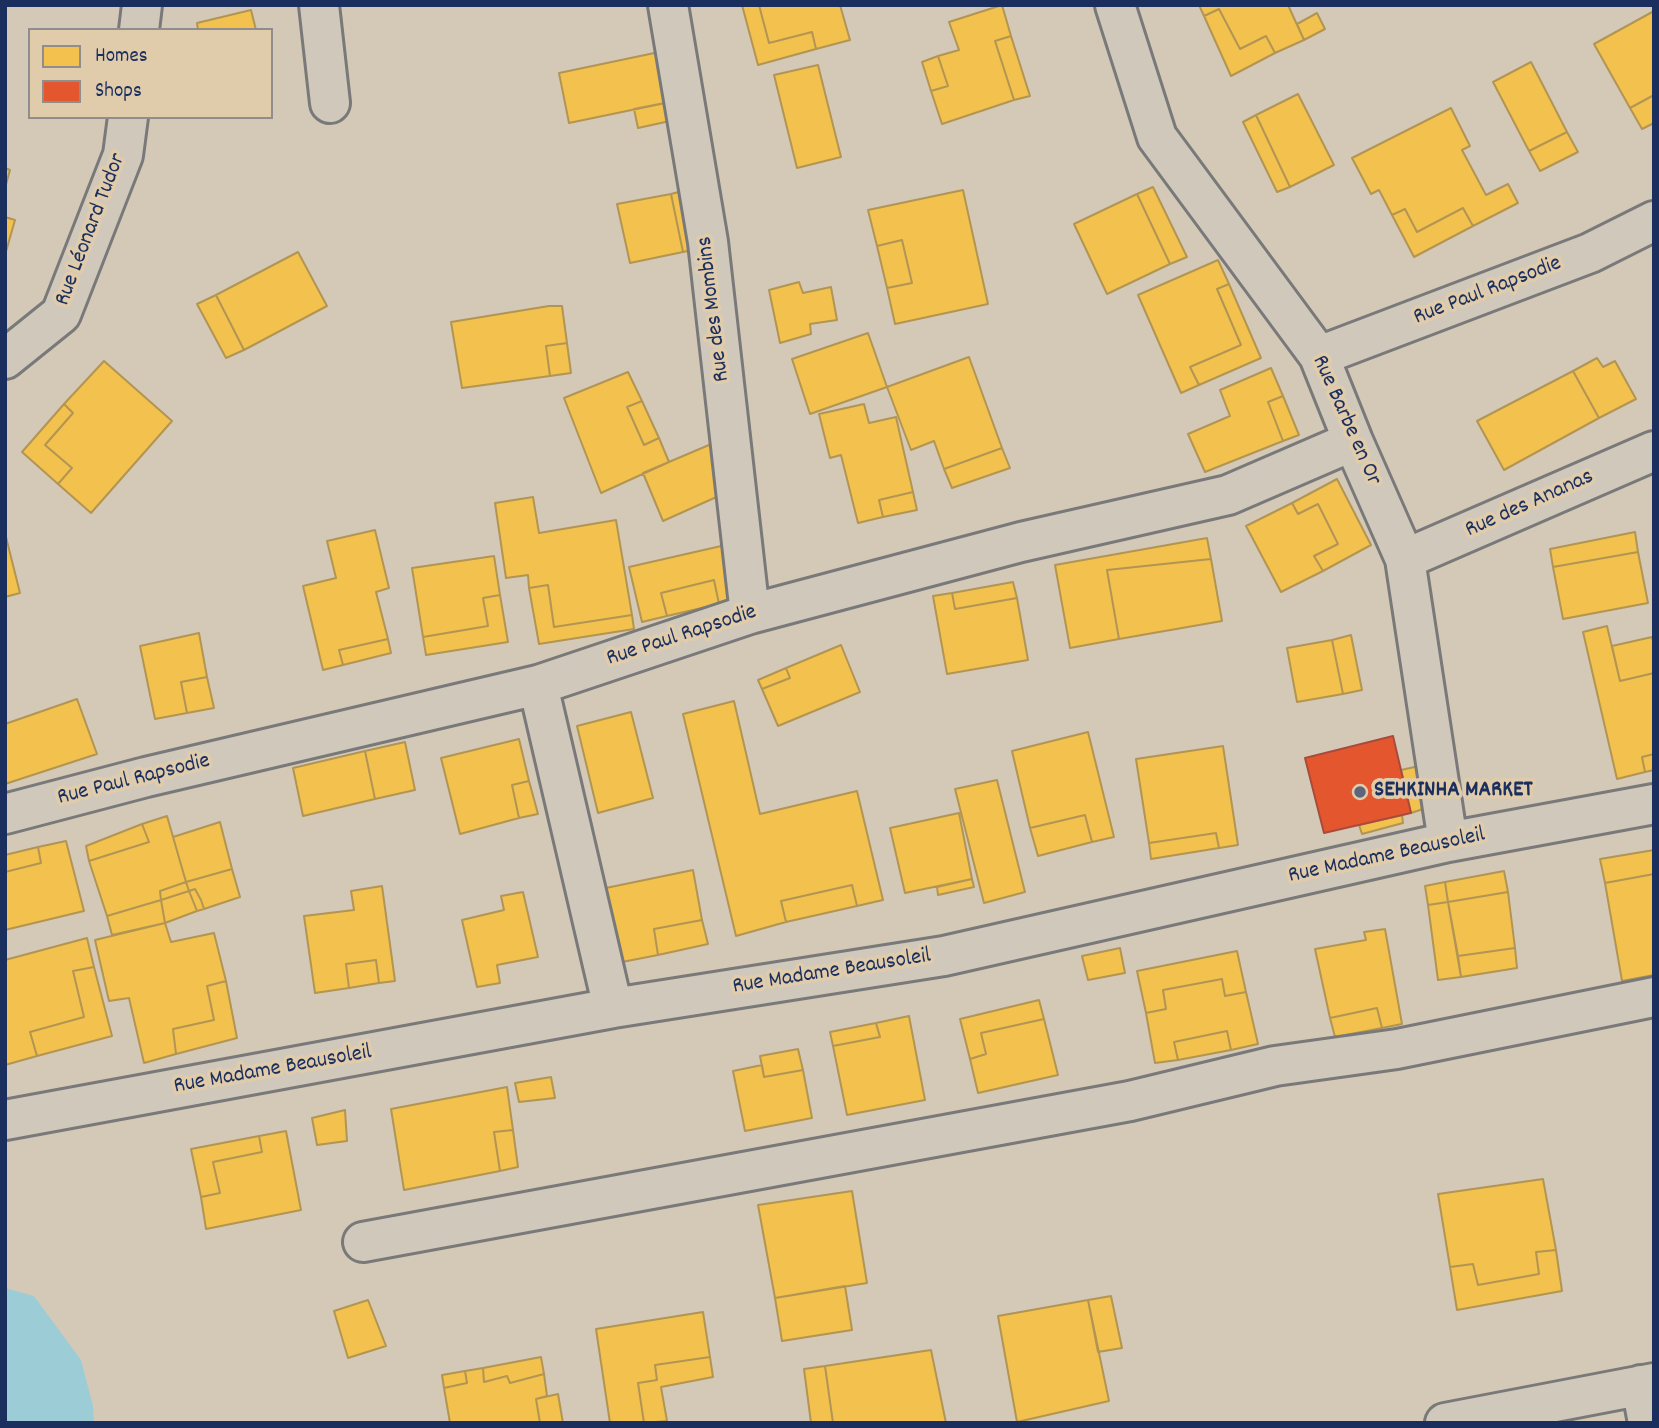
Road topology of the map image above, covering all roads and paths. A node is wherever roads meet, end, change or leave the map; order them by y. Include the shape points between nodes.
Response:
1 (142, 5) edge
2 (319, 5) edge
3 (668, 5) edge
4 (1115, 5) edge
5 (139, 28) edge
6 (330, 103) dead end
7 (128, 119) edge
8 (1654, 221) edge
9 (1319, 356) junction
10 (5, 359) edge
11 (1353, 441) junction
12 (1654, 450) edge
13 (1405, 559) junction
14 (750, 614) junction
15 (538, 685) junction
16 (1654, 804) edge
17 (5, 814) edge
18 (1448, 842) junction
19 (1654, 997) edge
20 (612, 1008) junction
21 (5, 1120) edge
22 (363, 1242) dead end
23 (1647, 1384) edge
24 (1445, 1423) edge
25 (1648, 1423) edge

1 - 5 street
2 - 6 street
3 - 14 street, Rue des Mombins via 708,242
4 - 9 street, Rue Barbe en Or via 1157,137
7 - 10 street, Rue Léonard Tudor via 123,155 61,314
8 - 9 street, Rue Paul Rapsodie via 1590,253
9 - 11 street, Rue Barbe en Or
11 - 13 street, Rue Barbe en Or
11 - 14 street, Rue Paul Rapsodie via 1228,495 1021,542
12 - 13 street, Rue des Ananas
13 - 18 street, Rue Barbe en Or
14 - 15 street, Rue Paul Rapsodie
15 - 17 street, Rue Paul Rapsodie
15 - 20 street
16 - 18 street, Rue Madame Beausoleil
18 - 20 street, Rue Madame Beausoleil via 944,956
19 - 22 street via 1397,1049 1275,1066 1130,1101
20 - 21 street, Rue Madame Beausoleil
23 - 24 street
23 - 25 street

